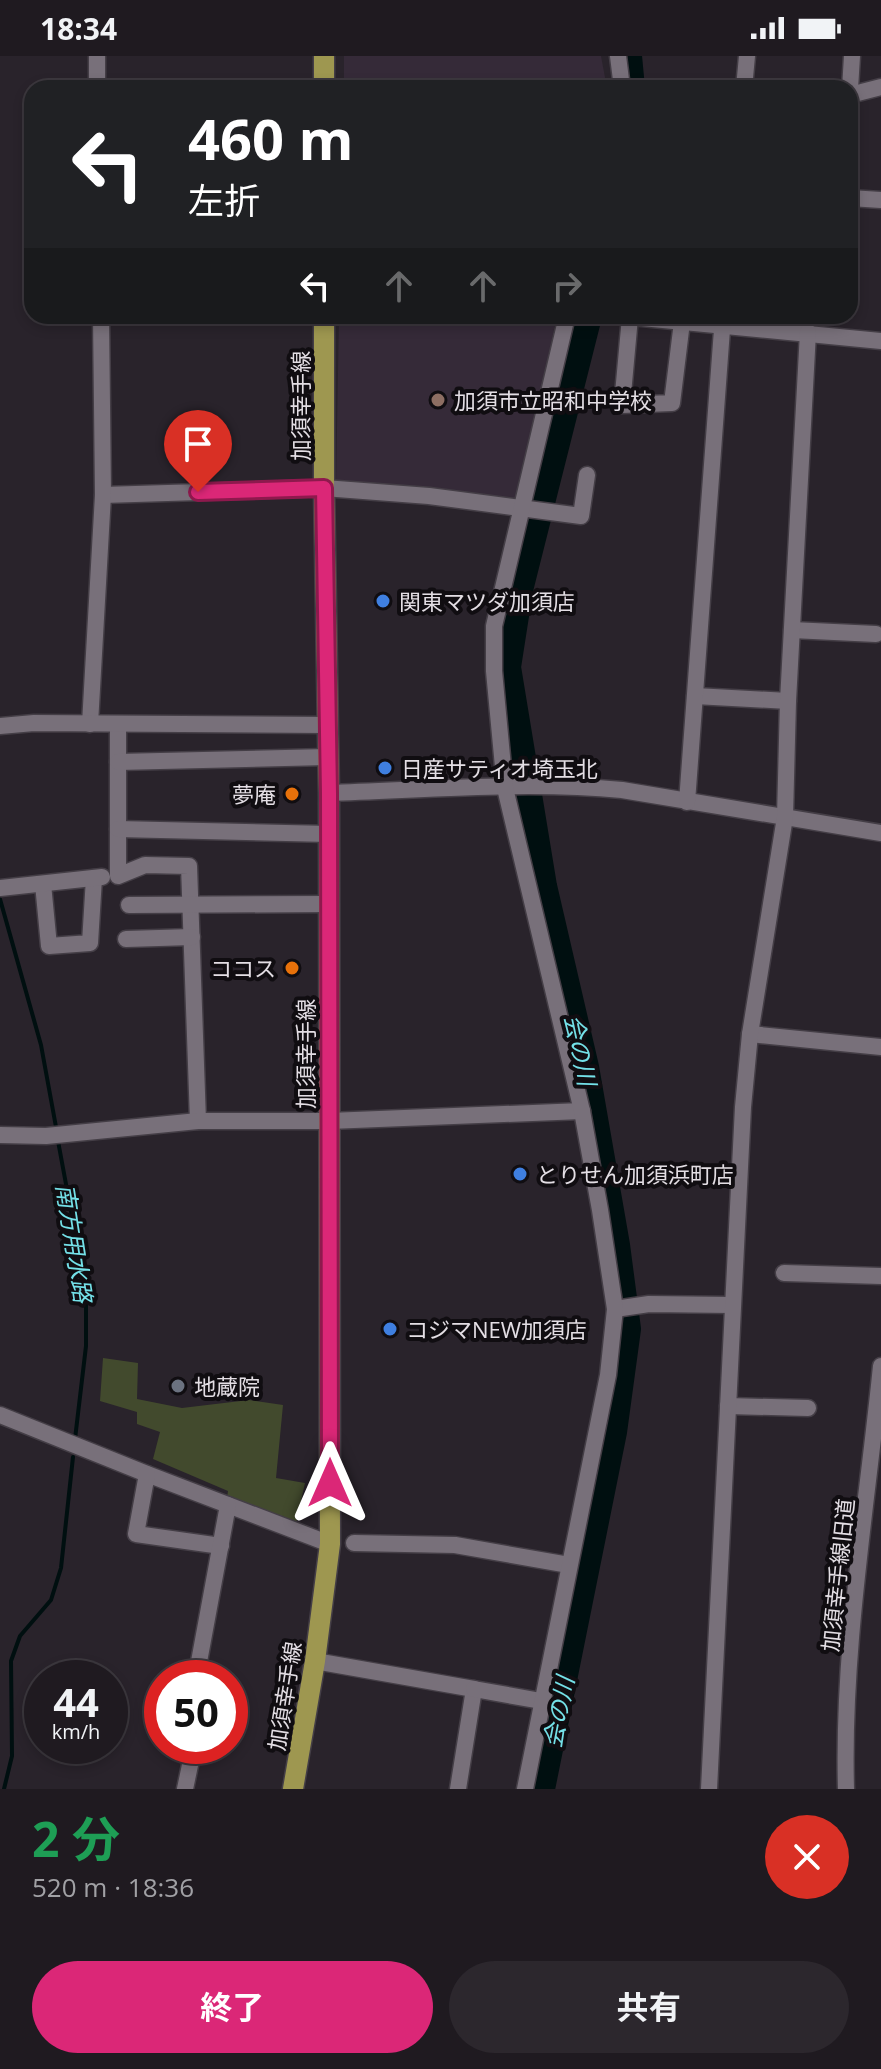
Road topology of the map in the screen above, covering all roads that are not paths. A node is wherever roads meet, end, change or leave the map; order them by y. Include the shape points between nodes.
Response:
1 (97, 56) edge
2 (324, 56) edge
3 (618, 56) edge
4 (747, 56) edge
5 (852, 56) edge
6 (97, 80) edge
7 (324, 80) edge
8 (621, 80) edge
9 (745, 80) edge
10 (851, 80) edge
11 (881, 87) edge
12 (858, 93) edge
13 (858, 199) edge
14 (881, 200) edge
15 (101, 324) edge
16 (324, 324) edge
17 (565, 324) edge
18 (629, 324) edge
19 (682, 324) edge
20 (722, 324) edge
21 (751, 324) edge
22 (808, 332) junction
23 (881, 341) edge
24 (587, 475) dead end
25 (324, 488) junction
26 (103, 495) junction
27 (521, 508) junction
28 (792, 630) junction
29 (876, 634) dead end
30 (695, 696) junction
31 (788, 701) junction
32 (90, 724) junction
33 (118, 724) junction
34 (326, 725) junction
35 (0, 726) edge
36 (327, 757) junction
37 (118, 762) junction
38 (510, 788) junction
39 (329, 793) junction
40 (687, 802) junction
41 (785, 817) junction
42 (118, 829) junction
43 (881, 833) edge
44 (329, 834) junction
45 (118, 876) junction
46 (94, 878) junction
47 (43, 884) junction
48 (0, 888) edge
49 (190, 904) junction
50 (329, 904) junction
51 (129, 905) dead end
52 (192, 937) junction
53 (126, 939) dead end
54 (750, 1034) junction
55 (881, 1047) edge
56 (582, 1111) junction
57 (198, 1121) junction
58 (329, 1121) junction
59 (0, 1135) edge
60 (784, 1273) dead end
61 (881, 1276) edge
62 (732, 1305) junction
63 (615, 1309) junction
64 (881, 1366) edge
65 (728, 1406) junction
66 (808, 1408) dead end
67 (0, 1415) edge
68 (877, 1448) edge
69 (147, 1474) junction
70 (228, 1505) junction
71 (354, 1543) dead end
72 (330, 1544) junction
73 (221, 1546) junction
74 (569, 1565) junction
75 (199, 1660) edge
76 (315, 1661) junction
77 (474, 1689) junction
78 (541, 1701) junction
79 (190, 1764) edge
80 (185, 1789) edge
81 (293, 1789) edge
82 (458, 1789) edge
83 (525, 1789) edge
84 (709, 1789) edge
85 (846, 1789) edge

1 - 6 street
2 - 7 main road
3 - 8 street
4 - 9 street
5 - 10 street
11 - 12 street
13 - 14 street
15 - 26 street
16 - 25 main road, 加須幸手線
17 - 27 street
18 - 19 street via 622,405 672,403
20 - 30 street
21 - 22 street
22 - 23 street
22 - 28 street
24 - 27 street via 581,516
25 - 26 street
25 - 27 street
25 - 34 main road, 加須幸手線
26 - 32 street
27 - 38 street via 494,626 494,671
28 - 29 street
28 - 31 street
30 - 31 street
30 - 40 street
31 - 41 street
32 - 33 street
32 - 35 street
33 - 34 street
33 - 37 street
34 - 36 main road, 加須幸手線
36 - 37 street
36 - 39 main road, 加須幸手線
37 - 42 street
38 - 39 street
38 - 40 street via 622,790
38 - 56 street
39 - 44 main road, 加須幸手線
40 - 41 street
41 - 43 street
41 - 54 street
42 - 44 street
42 - 45 street
44 - 50 main road, 加須幸手線
45 - 46 street
45 - 49 street via 145,865 189,866
46 - 47 street
46 - 47 street via 90,943 49,946
47 - 48 street
49 - 50 street
49 - 51 street
49 - 52 street
50 - 58 main road, 加須幸手線
52 - 53 street
52 - 57 street
54 - 55 street
54 - 62 street
56 - 58 street
56 - 63 street
57 - 58 street
57 - 59 street via 61,1135
58 - 72 main road, 加須幸手線
60 - 61 street
62 - 63 street
62 - 65 street
63 - 74 street via 608,1375
64 - 68 street, 加須幸手線旧道
65 - 66 street
65 - 84 street
67 - 69 street
68 - 85 street, 加須幸手線旧道 via 851,1651
69 - 70 street
69 - 73 street via 136,1534
70 - 72 street
70 - 73 street
71 - 74 street via 455,1545
72 - 76 main road, 加須幸手線
73 - 75 street
74 - 78 street
76 - 77 street
76 - 81 main road, 加須幸手線
77 - 78 street
77 - 82 street
78 - 83 street
79 - 80 street

